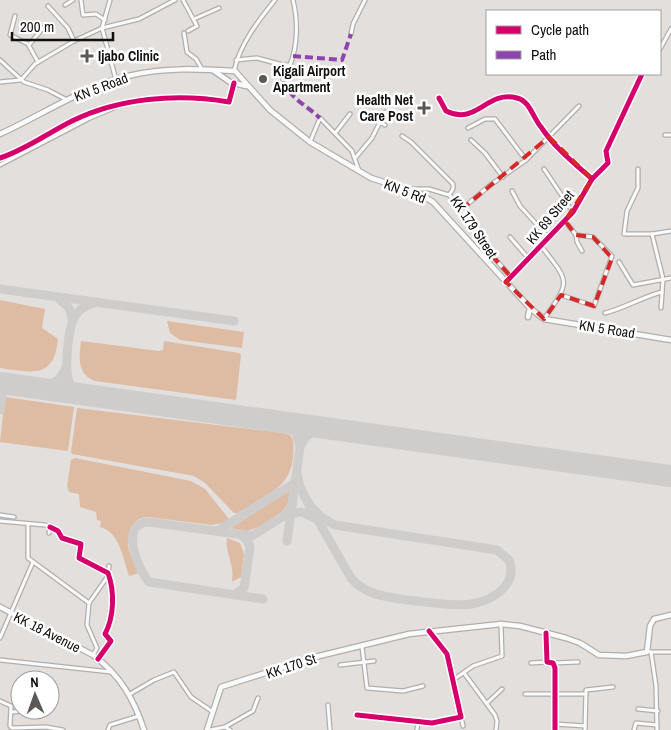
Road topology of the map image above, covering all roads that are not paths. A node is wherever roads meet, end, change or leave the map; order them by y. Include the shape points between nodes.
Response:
1 (74, 0) edge
2 (81, 0) edge
3 (110, 0) edge
4 (175, 0) edge
5 (183, 0) edge
6 (275, 0) edge
7 (293, 0) edge
8 (365, 0) edge
9 (167, 2) edge
10 (65, 5) dead end
11 (48, 6) dead end
12 (219, 8) dead end
13 (15, 16) dead end
14 (194, 19) junction
15 (104, 20) junction
16 (43, 28) dead end
17 (102, 28) junction
18 (671, 29) edge
19 (352, 34) dead end
20 (74, 41) junction
21 (29, 46) junction
22 (661, 47) edge
23 (0, 60) edge
24 (236, 60) junction
25 (38, 62) junction
26 (283, 65) junction
27 (202, 69) junction
28 (210, 69) junction
29 (233, 71) junction
30 (239, 75) junction
31 (642, 75) edge
32 (227, 79) junction
33 (21, 80) junction
34 (116, 80) junction
35 (0, 82) edge
36 (283, 82) dead end
37 (234, 83) junction
38 (247, 87) junction
39 (439, 98) dead end
40 (68, 100) junction
41 (128, 103) junction
42 (579, 106) dead end
43 (384, 112) dead end
44 (350, 114) dead end
45 (366, 116) dead end
46 (380, 122) junction
47 (385, 125) dead end
48 (468, 128) dead end
49 (336, 132) junction
50 (0, 134) edge
51 (666, 135) dead end
52 (671, 135) edge
53 (402, 136) dead end
54 (549, 137) junction
55 (471, 140) dead end
56 (310, 142) junction
57 (356, 157) junction
58 (0, 158) edge
59 (526, 160) junction
60 (0, 165) edge
61 (544, 169) dead end
62 (638, 169) dead end
63 (359, 171) junction
64 (503, 177) junction
65 (592, 180) junction
66 (406, 189) junction
67 (512, 190) dead end
68 (449, 195) junction
69 (462, 209) junction
70 (573, 212) junction
71 (565, 221) junction
72 (671, 231) edge
73 (652, 234) junction
74 (576, 235) junction
75 (510, 237) dead end
76 (549, 238) junction
77 (483, 243) junction
78 (541, 246) junction
79 (476, 249) junction
80 (582, 251) dead end
81 (529, 259) junction
82 (619, 262) dead end
83 (511, 277) junction
84 (671, 278) edge
85 (663, 279) junction
86 (506, 282) junction
87 (662, 292) junction
88 (560, 295) junction
89 (530, 308) junction
90 (661, 308) dead end
91 (605, 313) dead end
92 (528, 317) dead end
93 (544, 319) junction
94 (671, 340) edge
95 (0, 515) edge
96 (14, 517) dead end
97 (0, 521) edge
98 (28, 524) junction
99 (50, 527) junction
100 (50, 533) dead end
101 (33, 562) junction
102 (109, 566) dead end
103 (108, 573) junction
104 (89, 603) junction
105 (0, 607) edge
106 (11, 614) junction
107 (671, 615) edge
108 (501, 624) junction
109 (429, 631) junction
110 (546, 634) junction
111 (0, 638) edge
112 (362, 647) junction
113 (649, 652) junction
114 (671, 652) edge
115 (93, 655) junction
116 (98, 659) junction
117 (1, 662) edge
118 (364, 662) junction
119 (374, 662) dead end
120 (548, 662) junction
121 (578, 662) dead end
122 (532, 663) dead end
123 (553, 663) junction
124 (340, 665) dead end
125 (113, 672) junction
126 (464, 673) junction
127 (453, 680) junction
128 (423, 686) dead end
129 (613, 687) dead end
130 (502, 689) dead end
131 (130, 694) junction
132 (525, 694) dead end
133 (556, 694) junction
134 (586, 694) junction
135 (258, 698) dead end
136 (487, 704) junction
137 (328, 705) dead end
138 (638, 709) dead end
139 (213, 712) junction
140 (658, 712) junction
141 (357, 715) dead end
142 (139, 716) junction
143 (461, 717) junction
144 (418, 722) junction
145 (555, 724) junction
146 (657, 725) junction
147 (463, 726) dead end
148 (225, 727) junction
149 (10, 728) edge
150 (45, 728) edge
151 (585, 728) edge
152 (63, 730) edge
153 (108, 730) edge
154 (144, 730) edge
155 (208, 730) edge
156 (230, 730) edge
157 (330, 730) edge
158 (417, 730) edge
159 (496, 730) edge
160 (555, 730) edge
161 (634, 730) edge
162 (657, 730) edge

1 - 10 street
2 - 15 street via 84,15 96,14
3 - 15 street
4 - 9 street
5 - 14 street
6 - 24 street
7 - 26 street via 297,23 293,56 290,66
8 - 19 street via 353,24
9 - 17 street via 139,19
11 - 20 street via 68,28
12 - 14 street
13 - 21 street via 10,34
14 - 27 street via 197,28 186,32 187,52
15 - 17 street
16 - 21 street
17 - 20 street
17 - 34 street
18 - 22 street
20 - 25 street
21 - 25 street
23 - 33 street
24 - 26 street via 257,58
24 - 29 street
25 - 33 street
26 - 36 street
27 - 28 main road, KN 5 Road
27 - 34 main road, KN 5 Road via 150,72
28 - 29 main road
28 - 32 main road, KN 5 Rd
29 - 30 main road, KN 5 Rd
29 - 32 main road via 228,73
30 - 37 main road
30 - 38 main road, KN 5 Rd
31 - 65 street, KK 69 Street via 606,151 608,163
32 - 37 main road, KN 5 Rd
33 - 35 street
33 - 40 street
34 - 40 main road, KN 5 Road
37 - 38 main road, KN 5 Rd
37 - 41 street via 229,102 172,98
38 - 56 main road, KN 5 Rd
39 - 54 street via 446,111 461,116 469,115 498,98 518,98 526,103
40 - 50 main road, KN 5 Road
41 - 58 street via 95,110
41 - 60 street via 90,118
42 - 54 street
43 - 46 street
44 - 49 street
45 - 46 street
46 - 47 street
46 - 57 street
48 - 59 street via 492,118
49 - 56 street via 320,118
49 - 57 street
51 - 52 street
53 - 68 street, KK 179 Street via 453,184
54 - 59 street
54 - 65 street via 569,161
55 - 64 street
56 - 63 main road, KN 5 Rd
57 - 63 street
59 - 64 street
61 - 70 street
62 - 73 street via 638,188 627,211 623,232 628,235
63 - 66 main road, KN 5 Rd via 380,182
64 - 69 street
65 - 70 street, KK 69 Street
66 - 68 street via 429,189
66 - 79 main road, KN 5 Rd via 433,202
67 - 76 street via 520,206
68 - 69 street, KK 179 Street
69 - 77 street, KK 179 Street
70 - 71 street, KK 69 Street
71 - 74 street
71 - 76 street, KK 69 Street
72 - 73 street
73 - 85 street
74 - 80 street
74 - 88 street via 593,237 612,258 594,306
75 - 81 street
76 - 78 street, KK 69 Street
77 - 79 street
77 - 83 street, KK 179 Street
78 - 81 street, KK 69 Street
78 - 88 street via 562,275 565,287
79 - 86 main road, KN 5 Rd
81 - 83 street, KK 69 Street
82 - 85 street via 633,285
83 - 86 street, KK 69 Street
84 - 85 street
85 - 87 street
86 - 89 main road, KN 5 Rd
87 - 90 street
87 - 91 street
88 - 93 street
89 - 92 main road
89 - 93 main road, KN 5 Rd
93 - 94 main road, KN 5 Road
95 - 96 street
97 - 98 street
98 - 99 street
98 - 101 street via 27,556
99 - 100 street
99 - 103 street via 62,538 81,544 79,558
101 - 104 street
101 - 106 street
102 - 103 street
103 - 104 street
103 - 116 street via 112,584 112,604 111,623 105,634 111,641
104 - 115 street via 87,625 97,648
105 - 106 main road, KK 18 Avenue
106 - 111 street
106 - 115 main road, KK 18 Avenue
107 - 113 main road via 656,618 651,624
108 - 109 main road, KK 170 St
108 - 110 main road, KK 170 St
108 - 126 street via 502,656
109 - 112 main road, KK 170 St
109 - 127 street via 447,654
110 - 113 main road, KK 170 St via 574,640 598,654 626,656
110 - 120 street
112 - 118 street
112 - 139 main road, KK 170 St via 319,656 221,686
113 - 114 street
113 - 140 street
115 - 116 main road, KK 18 Avenue
116 - 125 main road, KK 18 Avenue
117 - 125 street
118 - 119 street
118 - 124 street
118 - 128 street via 368,689 403,691
120 - 122 street
120 - 123 street
121 - 123 street
123 - 133 street
125 - 131 main road, KK 18 Avenue
126 - 127 street
126 - 136 street
127 - 143 street
129 - 134 street via 588,688
130 - 136 street
131 - 139 street via 174,672 191,697
131 - 142 main road, KK 18 Avenue
132 - 133 street
133 - 134 street
133 - 145 street
134 - 151 street
135 - 148 street via 253,711
136 - 159 street via 497,721
137 - 157 street
138 - 140 street
139 - 155 main road
140 - 146 street
141 - 144 street
142 - 153 street via 110,725
142 - 154 main road, KK 18 Avenue
143 - 144 street via 445,722
143 - 147 street
144 - 158 street
145 - 151 street
145 - 160 street
146 - 161 street via 636,723
146 - 162 street
148 - 155 street
148 - 156 street
149 - 150 street
150 - 152 street

